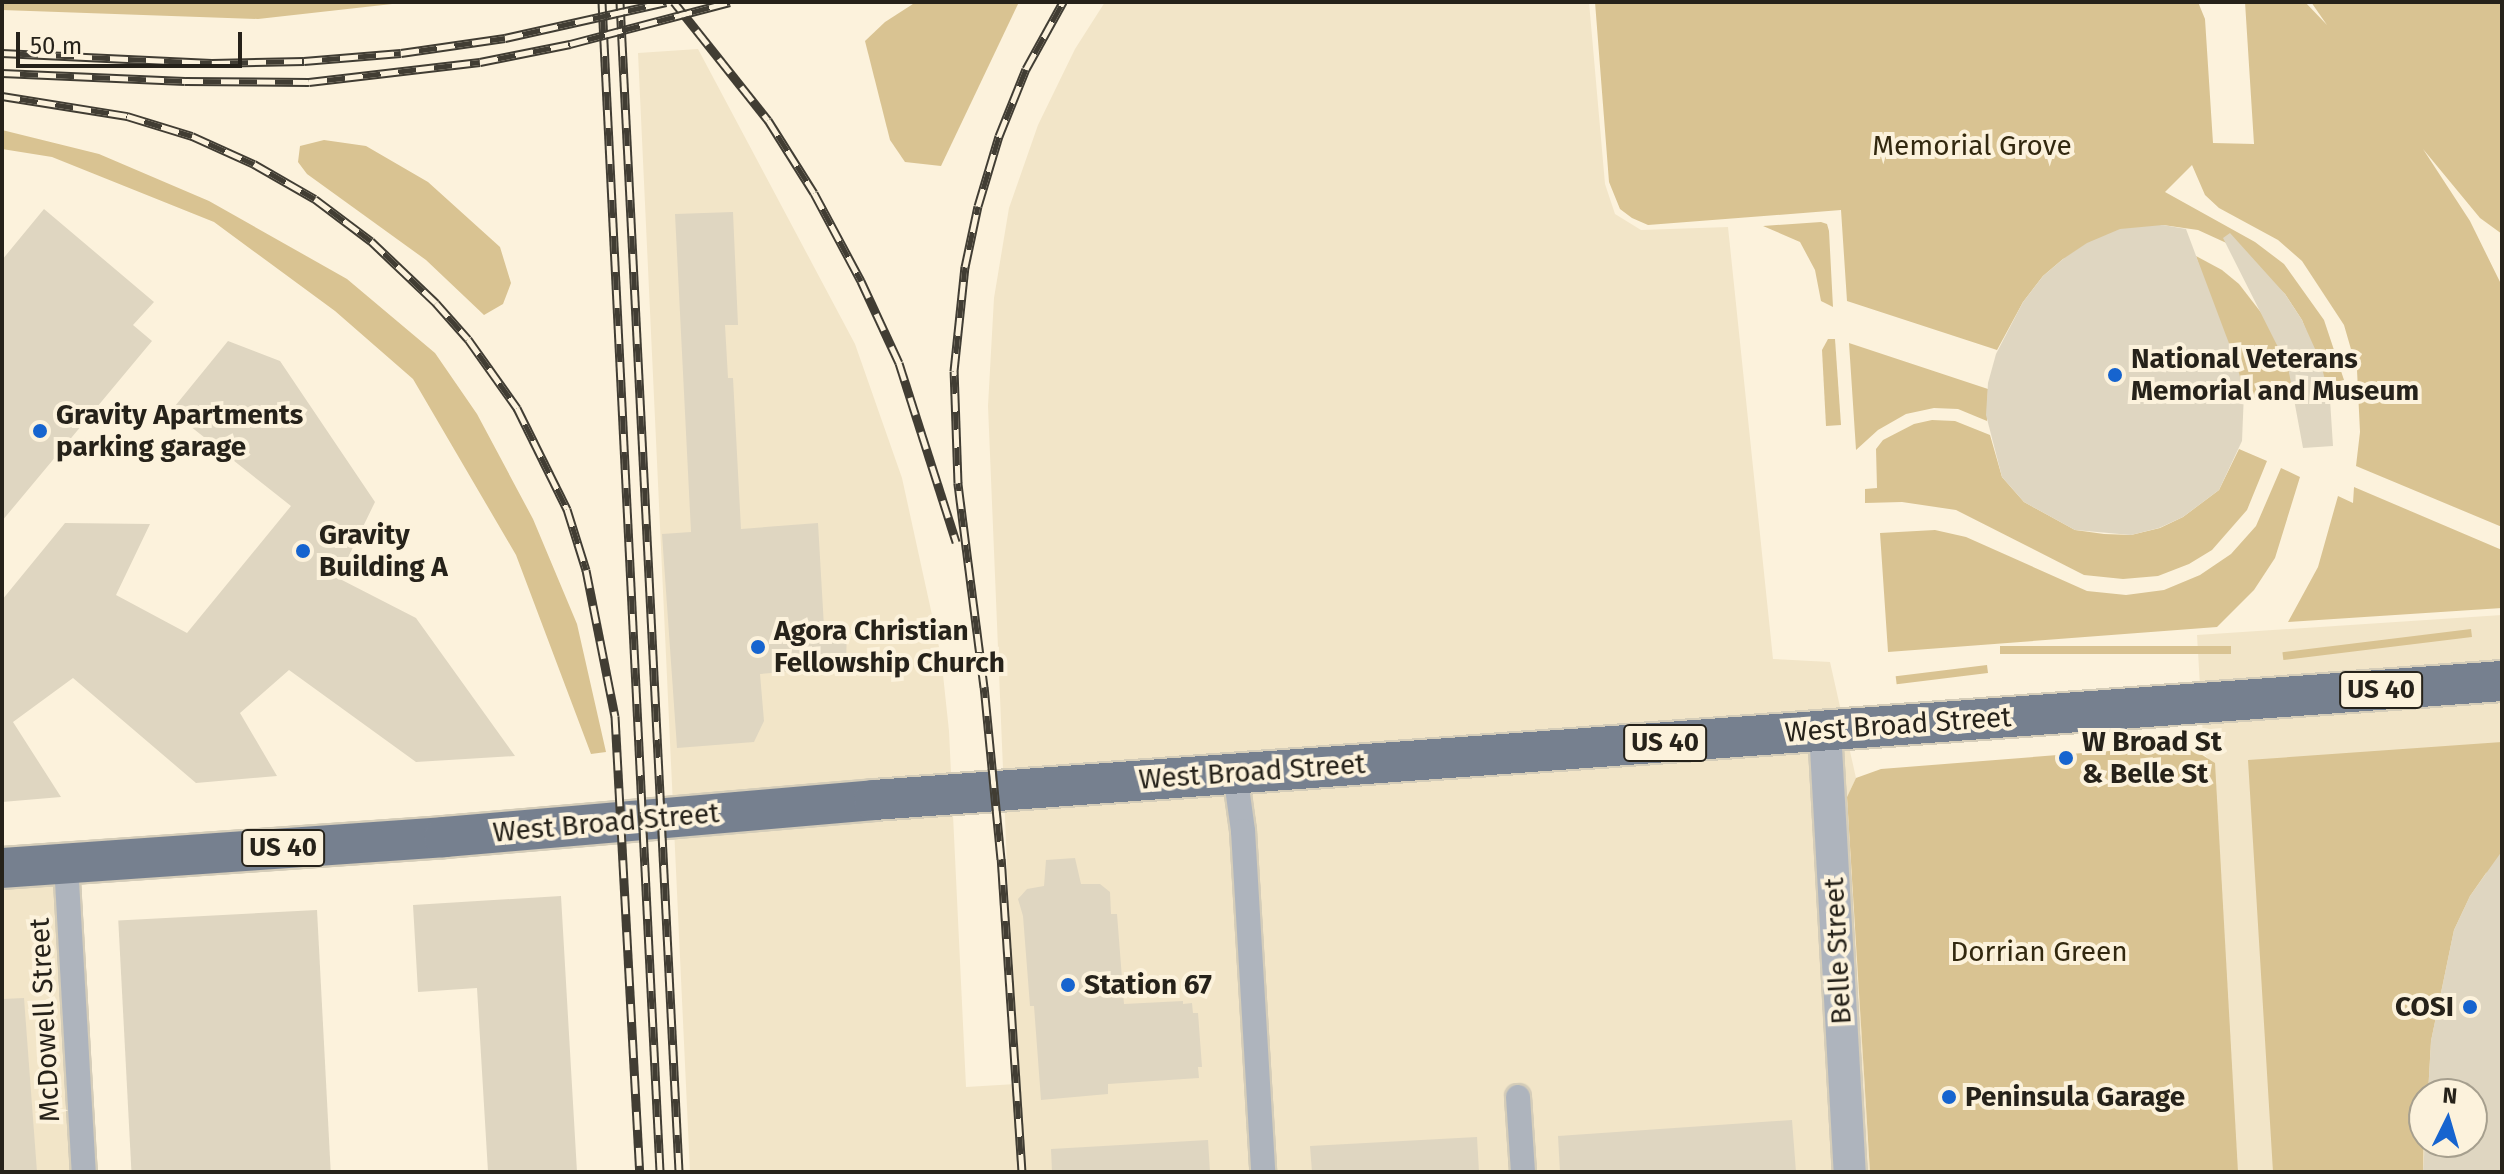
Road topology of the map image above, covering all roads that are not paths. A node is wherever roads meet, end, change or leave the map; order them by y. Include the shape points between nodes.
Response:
1 (2502, 681) edge
2 (1825, 730) junction
3 (1235, 773) junction
4 (66, 864) junction
5 (2, 868) edge
6 (1518, 1097) dead end
7 (84, 1172) edge
8 (1263, 1172) edge
9 (1523, 1172) edge
10 (1850, 1172) edge

1 - 2 main road, West Broad Street / US 40
2 - 3 main road, West Broad Street / US 40
2 - 10 street, Belle Street
3 - 4 main road, West Broad Street / US 40
3 - 8 street
4 - 5 main road, West Broad Street / US 40
4 - 7 street, McDowell Street
6 - 9 street

